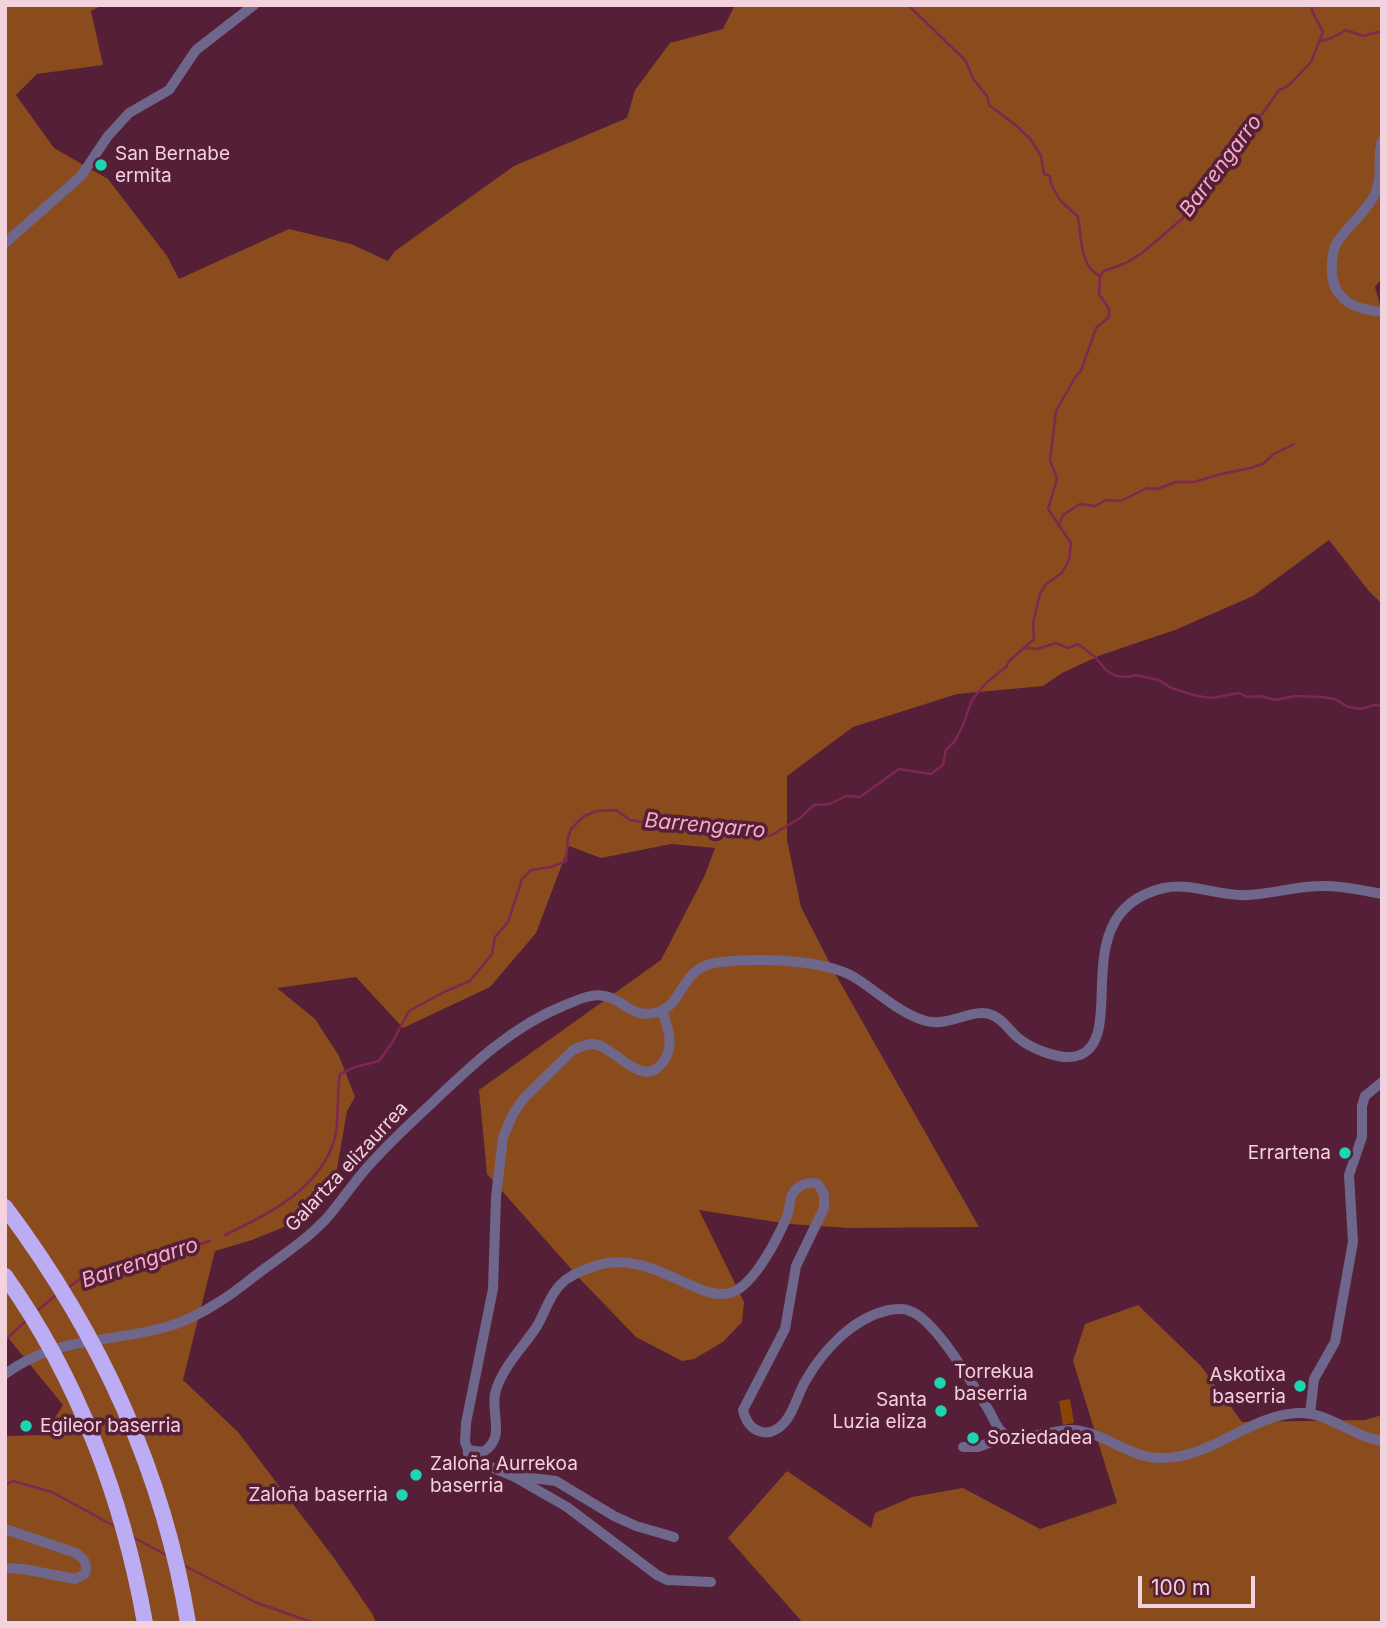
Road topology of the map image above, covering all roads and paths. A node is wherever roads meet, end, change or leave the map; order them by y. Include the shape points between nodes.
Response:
1 (254, 5) edge
2 (1382, 141) edge
3 (5, 243) edge
4 (1382, 312) edge
5 (1382, 894) edge
6 (662, 1011) junction
7 (1382, 1082) edge
8 (5, 1207) edge
9 (5, 1276) edge
10 (5, 1374) edge
11 (1310, 1413) junction
12 (1007, 1436) junction
13 (1382, 1441) edge
14 (964, 1447) dead end
15 (468, 1450) junction
16 (513, 1476) junction
17 (5, 1529) edge
18 (674, 1537) dead end
19 (5, 1568) edge
20 (711, 1582) dead end
21 (145, 1623) edge
22 (188, 1623) edge

1 - 3 street via 196,50 169,90 129,113 81,176
2 - 4 street via 1378,187 1367,208 1338,240 1332,266 1334,286 1343,300
5 - 6 street via 1308,887 1241,896 1176,887 1150,893 1121,914 1111,928 1104,950 1100,1021 1087,1051 1076,1056 1021,1041 994,1015 976,1014 944,1023 924,1020 848,973 815,964 706,965 694,972
6 - 10 street, Galartza elizaurrea via 630,1012 599,995 539,1018 480,1059 373,1161 301,1243 223,1300 170,1326 57,1347
6 - 15 street via 670,1041 665,1059 656,1068 633,1069 600,1045 582,1045 524,1098 509,1123 496,1197 493,1289 466,1423
7 - 11 street via 1365,1096 1362,1106 1362,1137 1349,1175 1353,1242 1335,1342 1314,1379
8 - 22 highway, bridge via 61,1286 123,1401 158,1497
9 - 21 highway, bridge via 56,1360 97,1450 121,1521
11 - 12 street via 1265,1420 1197,1451 1163,1458 1132,1452 1081,1431
11 - 13 street
12 - 14 street
12 - 15 street via 932,1327 901,1309 877,1314 842,1335 819,1360 790,1415 777,1429 759,1433 746,1422 743,1410 785,1329 796,1266 824,1208 822,1189 812,1182 792,1194 781,1230 753,1276 732,1293 710,1292 654,1268 622,1261 598,1264 561,1283 498,1384 493,1445 483,1452
15 - 16 street via 472,1461
16 - 18 street via 556,1480 614,1516
16 - 20 street via 567,1507 657,1575 667,1580
17 - 19 street via 76,1553 87,1567 81,1578 75,1579

